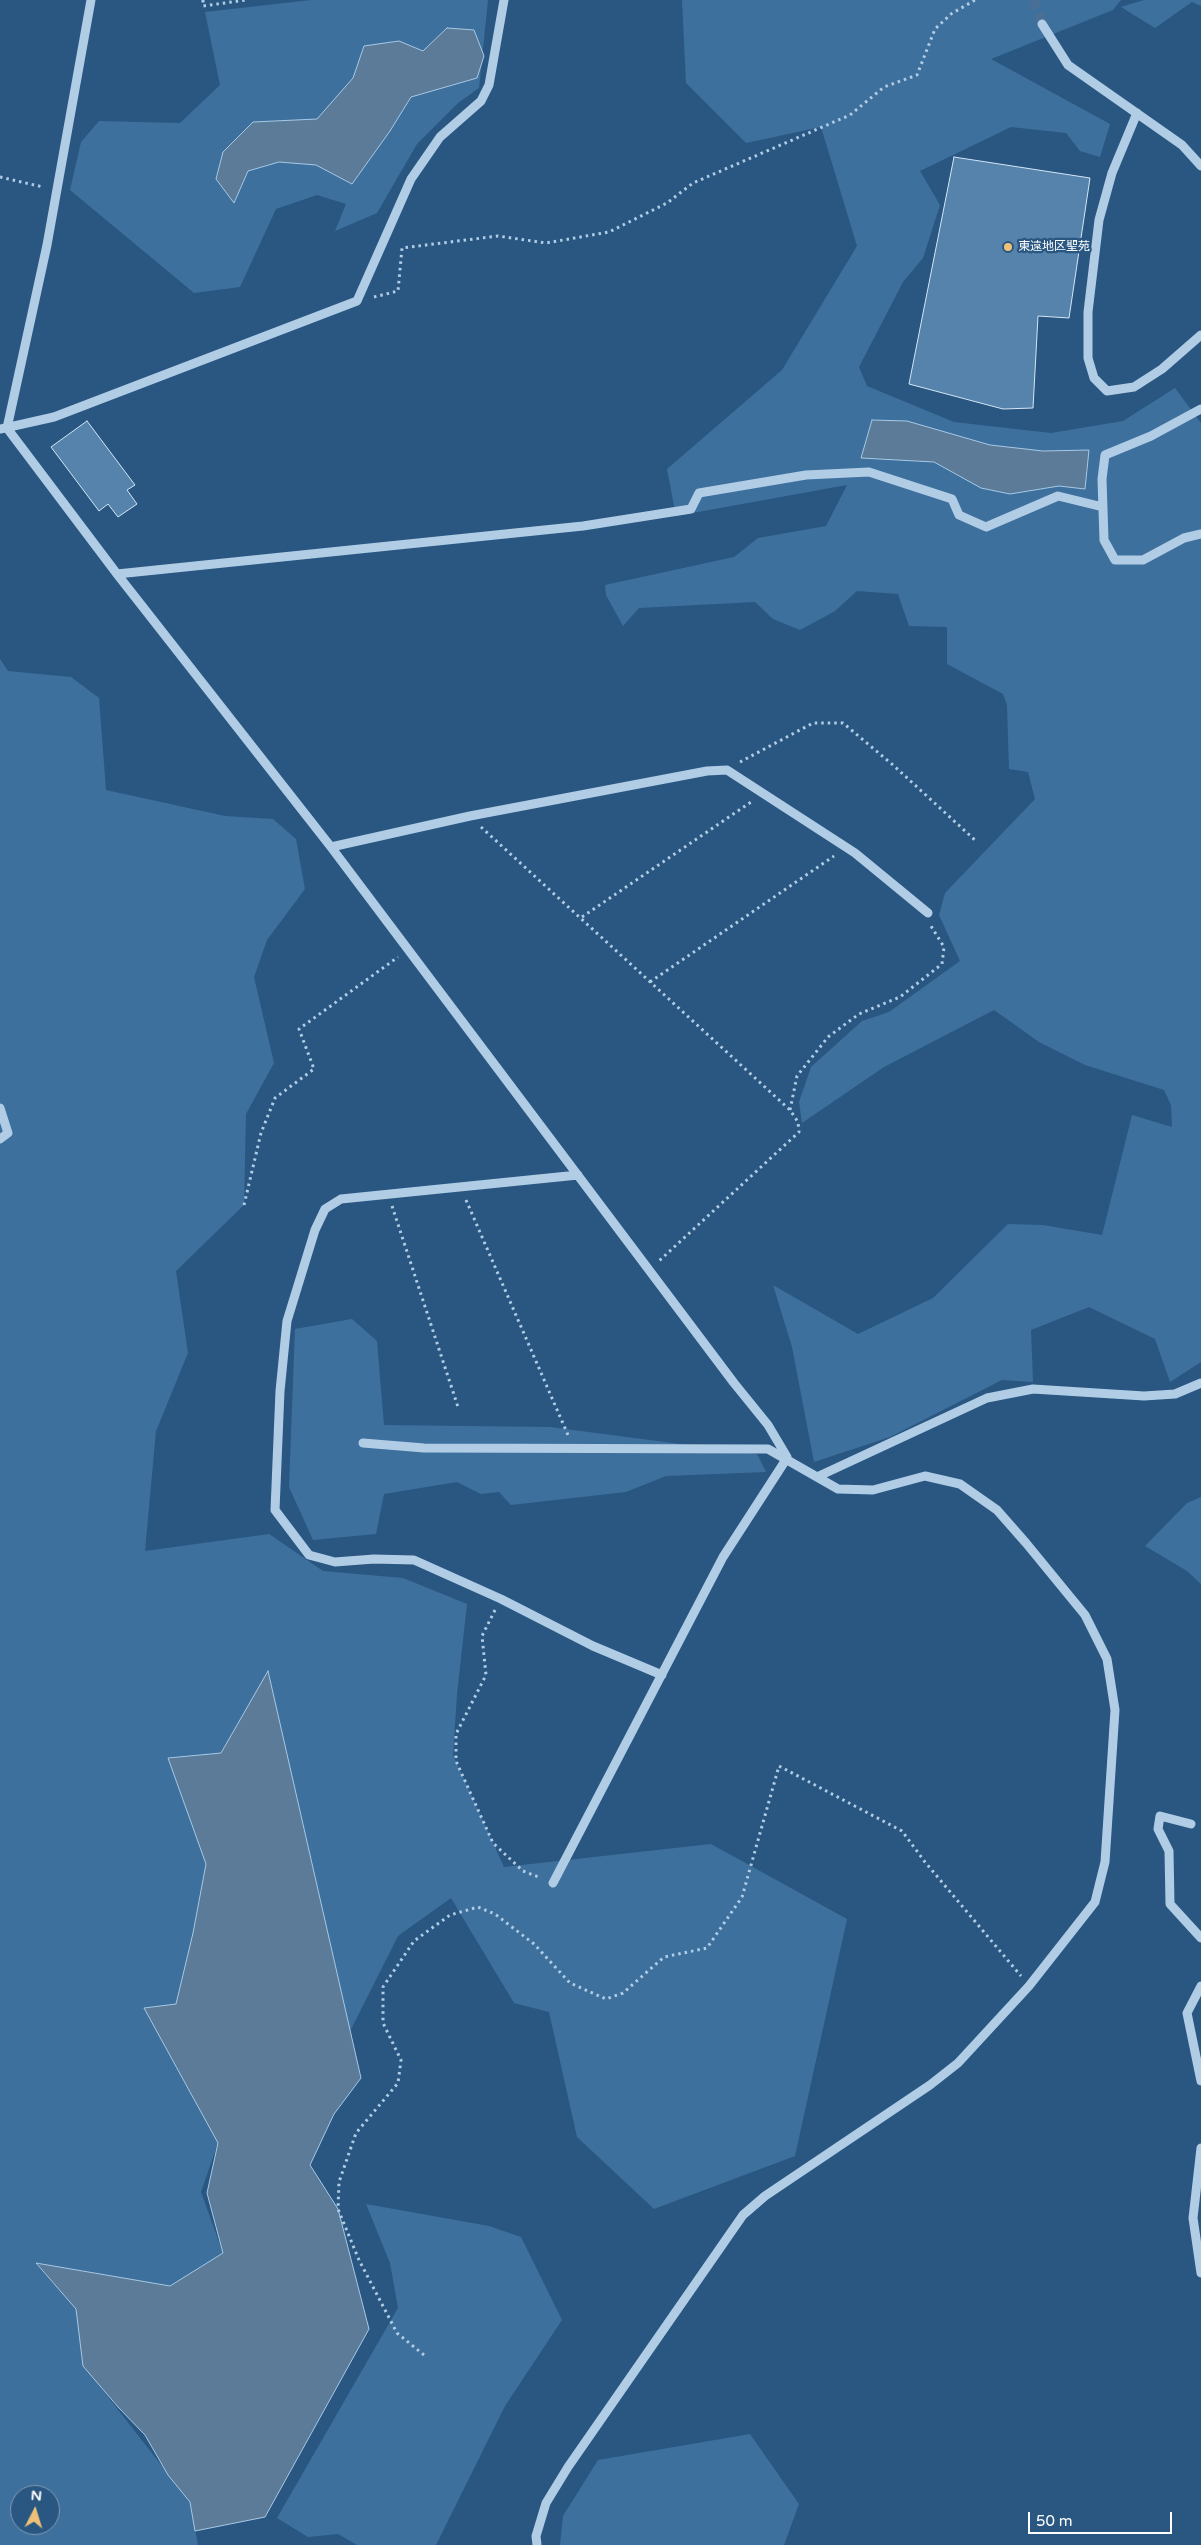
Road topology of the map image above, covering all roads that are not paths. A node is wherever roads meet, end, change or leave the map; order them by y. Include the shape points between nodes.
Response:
1 (91, 0) edge
2 (504, 0) edge
3 (1042, 24) tunnel mouth
4 (1137, 112) junction
5 (1190, 151) junction
6 (1201, 161) edge
7 (1201, 166) edge
8 (1201, 334) edge
9 (1198, 411) edge
10 (3, 429) edge
11 (1103, 507) junction
12 (1201, 534) edge
13 (117, 574) junction
14 (331, 847) junction
15 (928, 913) road end
16 (0, 1108) edge
17 (0, 1139) edge
18 (578, 1174) junction
19 (1201, 1383) edge
20 (363, 1443) dead end
21 (787, 1458) junction
22 (819, 1476) junction
23 (662, 1675) junction
24 (1191, 1824) dead end
25 (553, 1883) road end
26 (1201, 1938) edge
27 (1201, 1986) edge
28 (1201, 2081) edge
29 (1201, 2148) edge
30 (1201, 2273) edge
31 (537, 2545) edge

1 - 10 street via 57,190
2 - 10 street via 489,85 481,100 440,137 411,179 357,301 54,417
3 - 4 street via 1068,65
4 - 5 street
4 - 8 street via 1112,173 1099,220 1088,312 1088,358 1094,378 1107,391 1134,387 1162,369
5 - 6 street
5 - 7 street
9 - 11 street via 1105,455
10 - 13 street
11 - 12 street via 1104,540 1116,560 1143,560 1184,538
11 - 13 street via 1058,496 986,527 959,515 952,499 869,472 806,475 699,493 691,509 583,526
13 - 14 street
14 - 15 street via 470,816 726,770 847,847
14 - 18 street
16 - 17 street via 8,1133
18 - 21 street via 768,1425
18 - 23 street via 341,1199 325,1209 315,1230 287,1321 280,1391 275,1510 309,1555 336,1562 414,1560 501,1599 593,1646
19 - 22 street via 1176,1394 1144,1396 1033,1389 987,1398
20 - 21 street via 424,1448 768,1449
21 - 22 street
21 - 23 street via 723,1557
22 - 31 street via 838,1489 873,1490 925,1476 960,1484 997,1510 1085,1615 1107,1659 1115,1710 1106,1862 1095,1902 1029,1986 951,2068 765,2196 743,2216 546,2503 536,2536
23 - 25 street
24 - 26 street via 1160,1816 1158,1829 1169,1851 1170,1904
27 - 28 street via 1187,2013
29 - 30 street via 1193,2218

